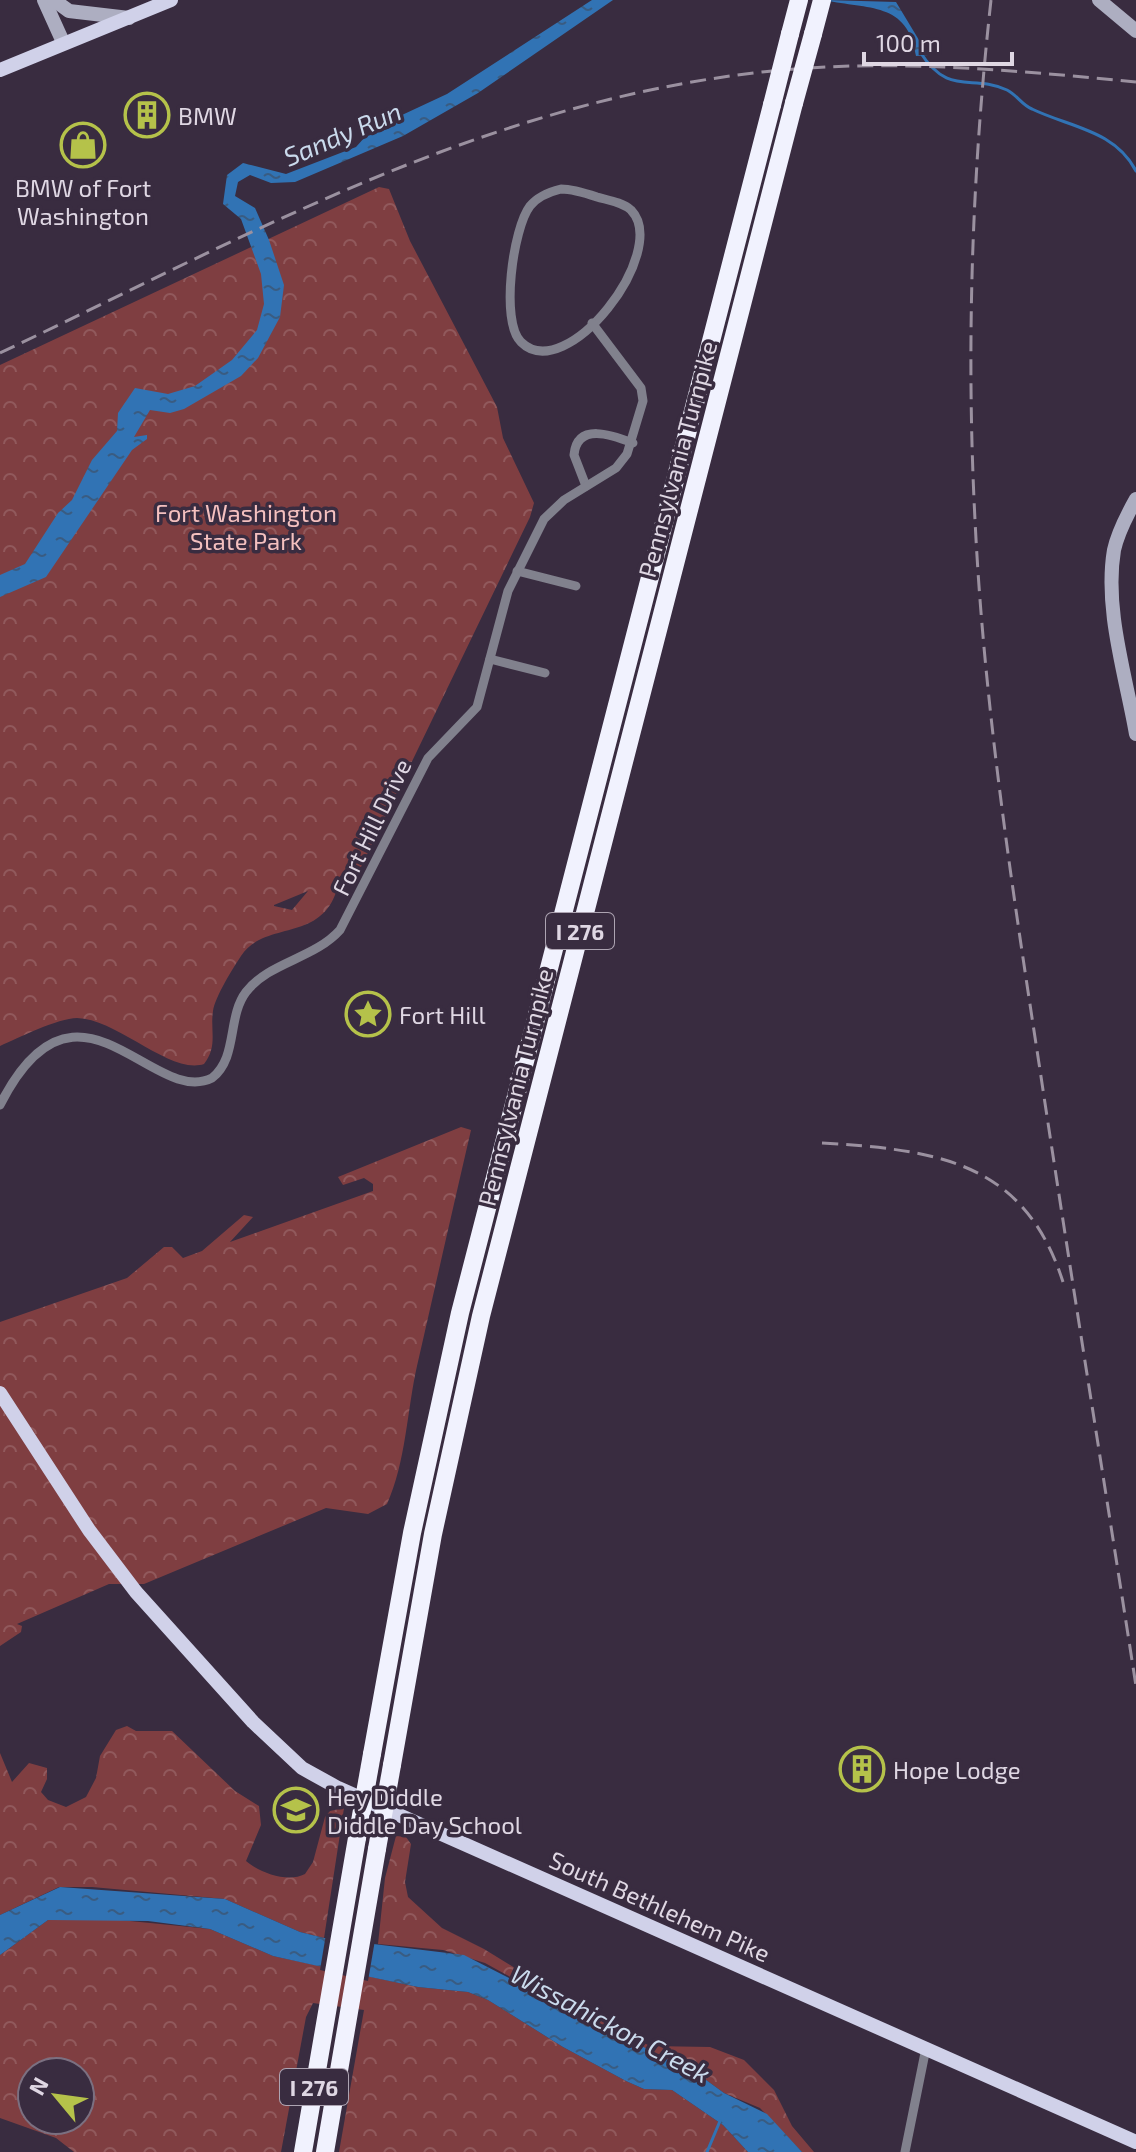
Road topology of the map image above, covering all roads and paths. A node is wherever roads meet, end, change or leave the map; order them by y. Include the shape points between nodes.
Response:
1 (44, 0) edge
2 (54, 0) edge
3 (171, 0) edge
4 (799, 0) edge
5 (822, 0) edge
6 (1099, 0) edge
7 (129, 18) junction
8 (1136, 31) edge
9 (63, 42) junction
10 (0, 70) edge
11 (592, 323) junction
12 (633, 443) junction
13 (586, 486) junction
14 (1136, 499) edge
15 (517, 571) junction
16 (576, 586) dead end
17 (490, 659) junction
18 (545, 673) dead end
19 (1136, 734) edge
20 (0, 1105) edge
21 (0, 1393) edge
22 (926, 2048) junction
23 (1136, 2142) edge
24 (303, 2152) edge
25 (325, 2152) edge
26 (905, 2152) edge

1 - 9 street
2 - 7 street via 69,11
3 - 7 main road
4 - 24 highway, Pennsylvania Turnpike / I 276, bridge via 460,1313 412,1533
5 - 25 highway, Pennsylvania Turnpike / I 276, bridge via 481,1316 433,1534
6 - 8 street
7 - 9 main road
9 - 10 main road
11 - 11 street via 626,284 638,239 637,220 622,204 561,189 537,199 520,225 512,270 512,326 522,343 542,353 562,348
11 - 12 street, Fort Hill Drive via 641,388
12 - 13 street, Fort Hill Drive via 616,468
12 - 13 street via 604,434 583,436 574,455
13 - 15 street, Fort Hill Drive via 551,511
14 - 19 street via 1114,550 1112,579
15 - 16 street
15 - 17 street, Fort Hill Drive
17 - 18 street
17 - 20 street, Fort Hill Drive via 477,707 428,758 348,919 320,947 271,972 246,992 216,1075 188,1082 111,1044 75,1038 32,1057
21 - 22 main road, South Bethlehem Pike via 117,1570 236,1705 302,1768
22 - 23 main road, South Bethlehem Pike
22 - 26 street

